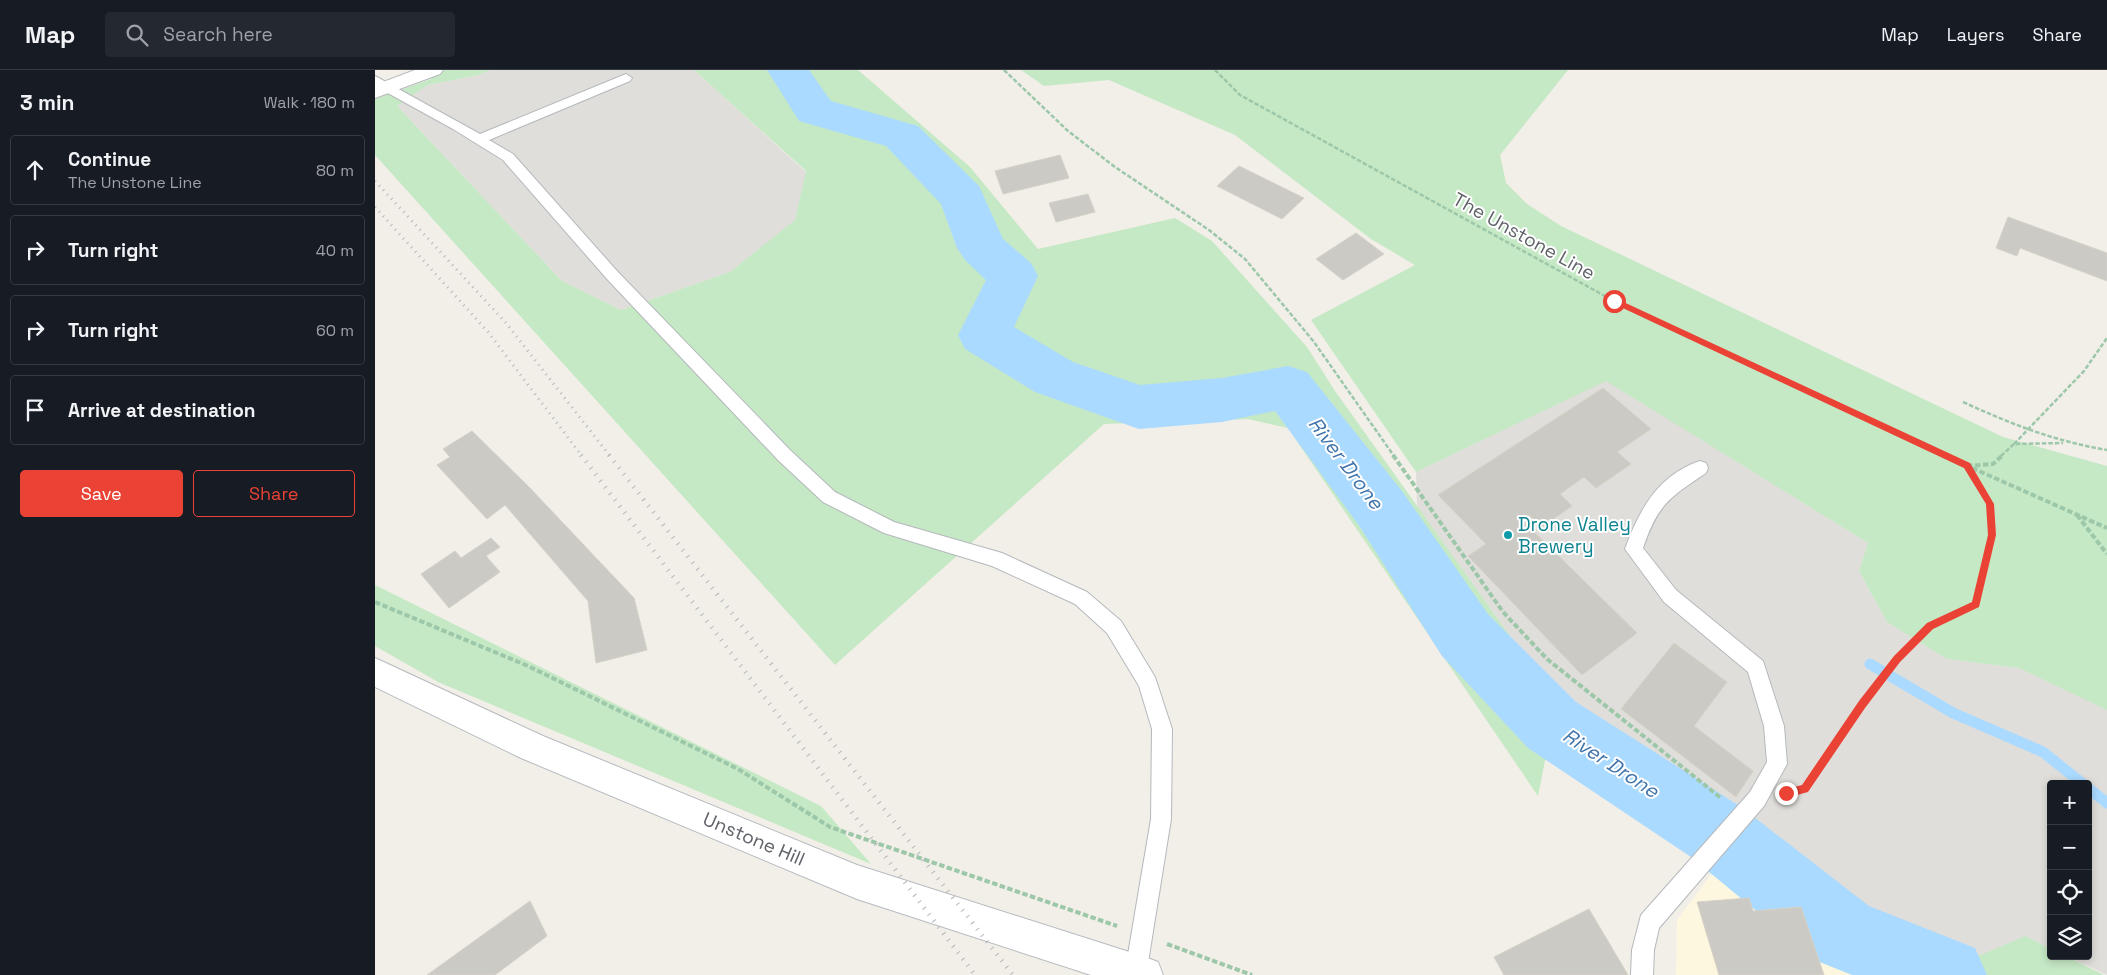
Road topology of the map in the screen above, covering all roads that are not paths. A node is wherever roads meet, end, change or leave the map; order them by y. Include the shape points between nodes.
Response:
1 (433, 70) edge
2 (626, 78) dead end
3 (378, 87) edge
4 (479, 139) junction
5 (1700, 468) dead end
6 (375, 672) edge
7 (1141, 974) edge
8 (1642, 975) edge

1 - 3 main road
2 - 4 lane
3 - 4 lane
4 - 7 lane via 508,157 612,275 784,455 829,497 890,528 996,560 1081,598 1114,627 1148,683 1162,729 1161,819 1143,935
5 - 8 lane via 1663,492 1644,520 1634,549 1670,596 1756,667 1774,726 1777,764 1746,812 1649,923
6 - 7 main road, Unstone Hill via 532,747 857,882

